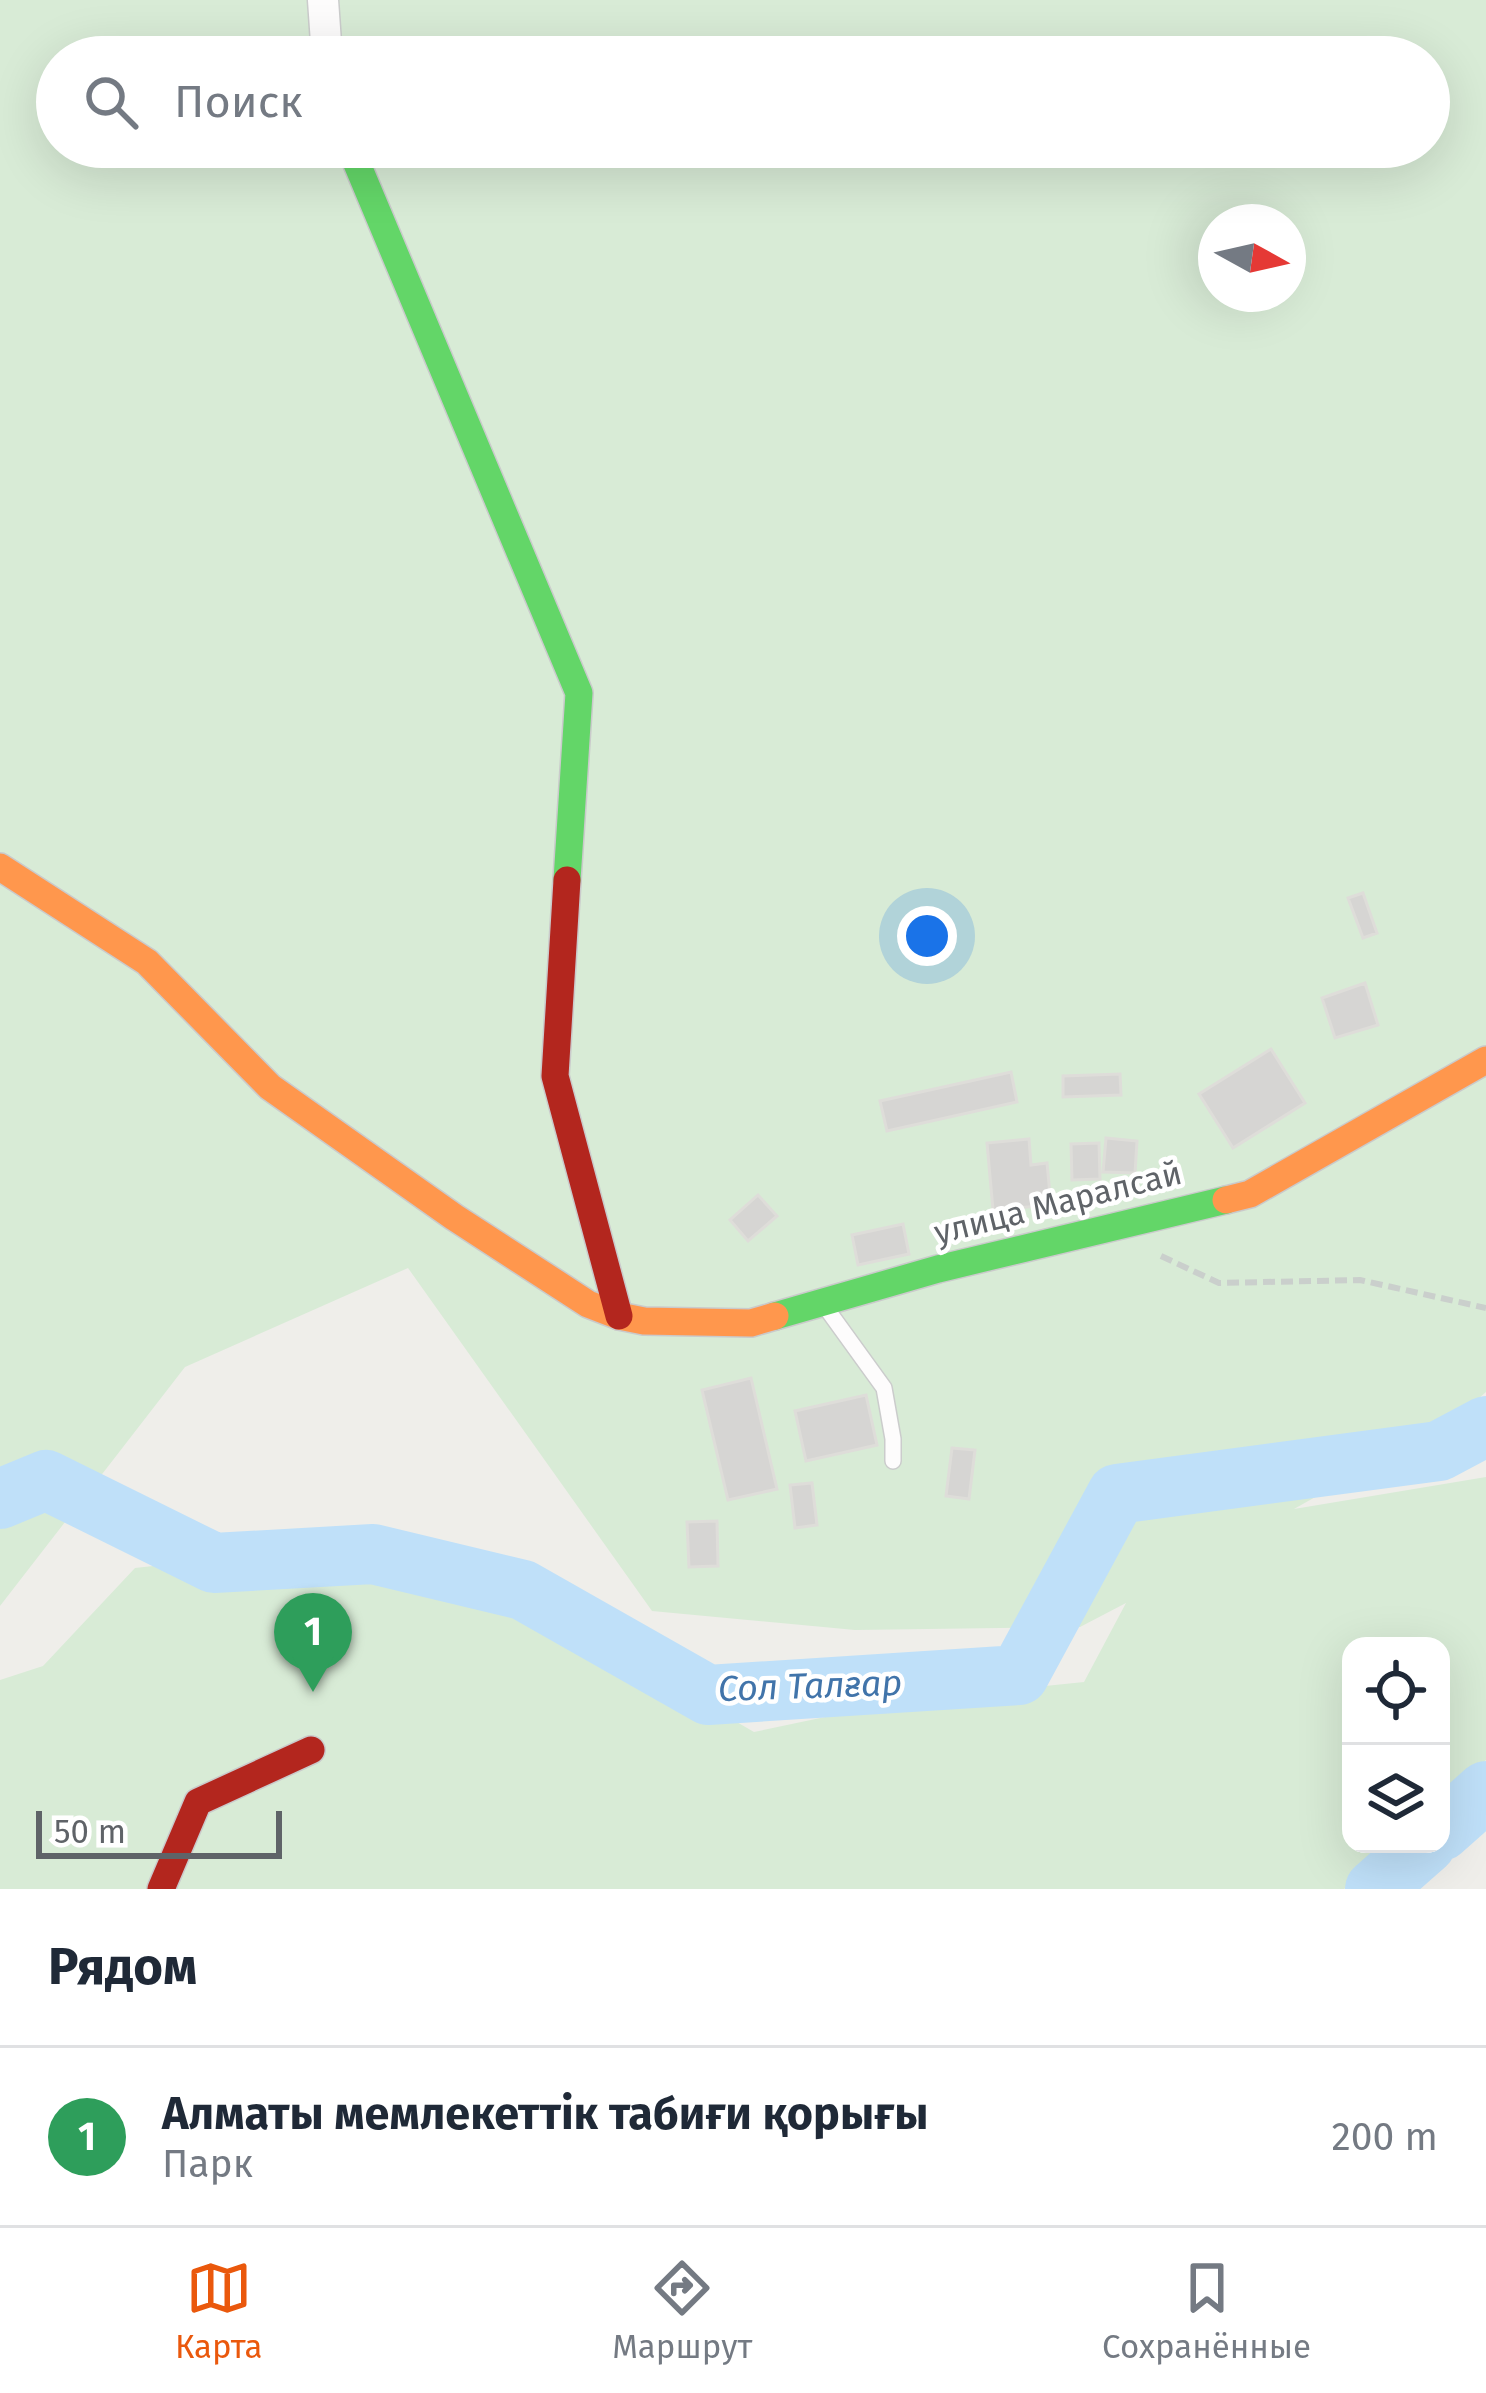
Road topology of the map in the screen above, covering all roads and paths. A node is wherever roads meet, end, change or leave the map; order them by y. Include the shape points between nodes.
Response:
1 (322, 0) edge
2 (325, 36) edge
3 (359, 168) edge
4 (0, 867) edge
5 (1486, 1060) edge
6 (1161, 1256) dead end
7 (822, 1302) junction
8 (1486, 1308) edge
9 (619, 1316) junction
10 (893, 1461) dead end
11 (311, 1750) dead end
12 (161, 1889) edge

1 - 2 street
3 - 9 street via 579,693 555,1076
4 - 9 street, улица Маралсай via 147,962 271,1087 454,1216
5 - 7 street, улица Маралсай via 1250,1194
6 - 8 path via 1219,1283 1360,1280
7 - 9 street, улица Маралсай via 751,1323
7 - 10 lane via 884,1388
11 - 12 street via 198,1802

